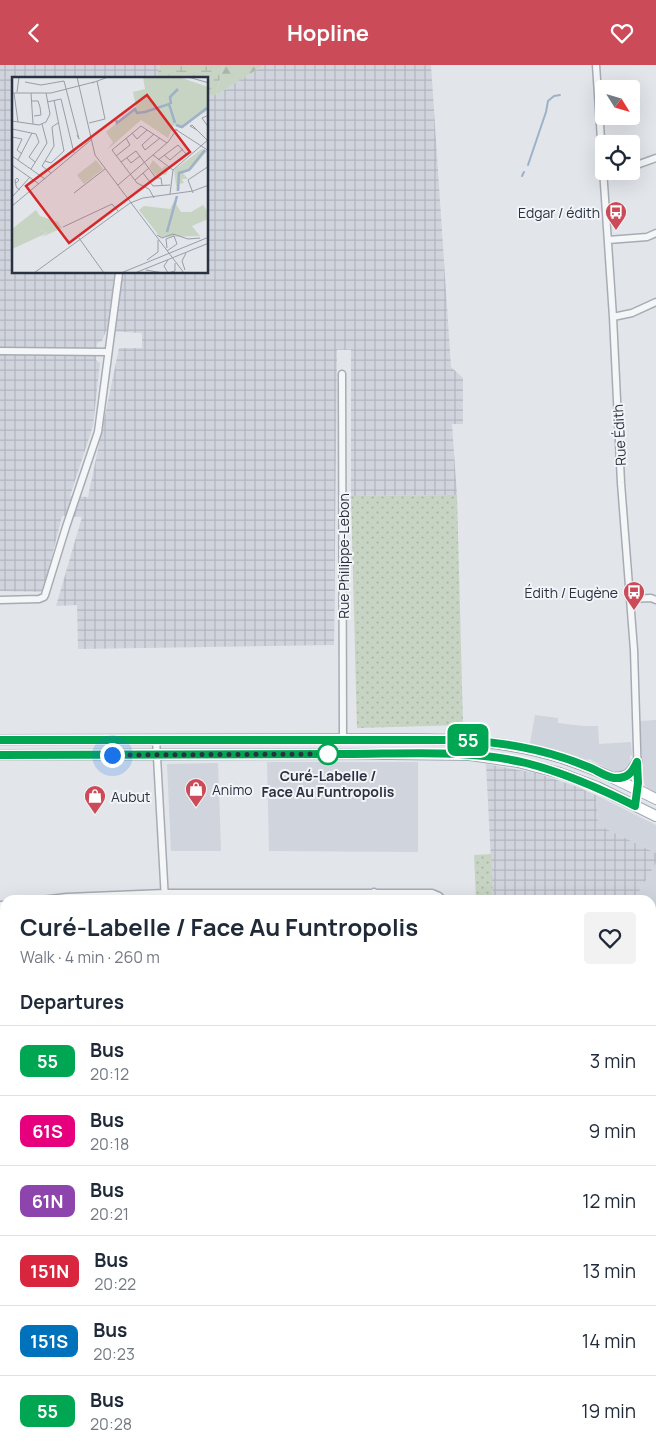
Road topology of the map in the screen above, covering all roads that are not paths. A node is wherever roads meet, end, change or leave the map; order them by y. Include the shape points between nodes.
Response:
1 (596, 65) edge
2 (601, 135) edge
3 (656, 158) edge
4 (640, 164) edge
5 (604, 180) edge
6 (656, 233) edge
7 (608, 240) junction
8 (119, 274) edge
9 (656, 302) edge
10 (613, 317) junction
11 (0, 351) edge
12 (108, 352) junction
13 (342, 374) dead end
14 (630, 599) junction
15 (0, 600) edge
16 (656, 600) edge
17 (156, 739) junction
18 (343, 739) junction
19 (0, 740) edge
20 (0, 755) edge
21 (156, 755) junction
22 (637, 762) junction
23 (612, 778) junction
24 (637, 790) junction
25 (656, 799) edge
26 (635, 806) junction
27 (656, 816) edge
28 (374, 892) joint
29 (165, 895) edge
30 (322, 895) edge
31 (438, 895) edge

1 - 2 street, Rue Édith
3 - 4 street
5 - 7 street, Rue Édith
6 - 7 street via 647,237
7 - 10 street, Rue Édith
8 - 12 street
9 - 10 street
10 - 14 street, Rue Édith
11 - 12 street
12 - 15 street via 98,433 45,595 39,599
13 - 18 street, Rue Philippe-Lebon
14 - 16 street
14 - 22 street, Rue Édith
17 - 18 main road
17 - 19 main road
17 - 21 street
18 - 23 main road via 457,739 502,744 563,758
20 - 21 main road
21 - 26 main road via 482,756 526,763 560,773
21 - 29 street
22 - 23 main road via 628,775
22 - 24 street, Rue Édith
23 - 24 main road
24 - 25 main road
24 - 26 street, Rue Édith
26 - 27 main road
28 - 30 street
28 - 31 street

